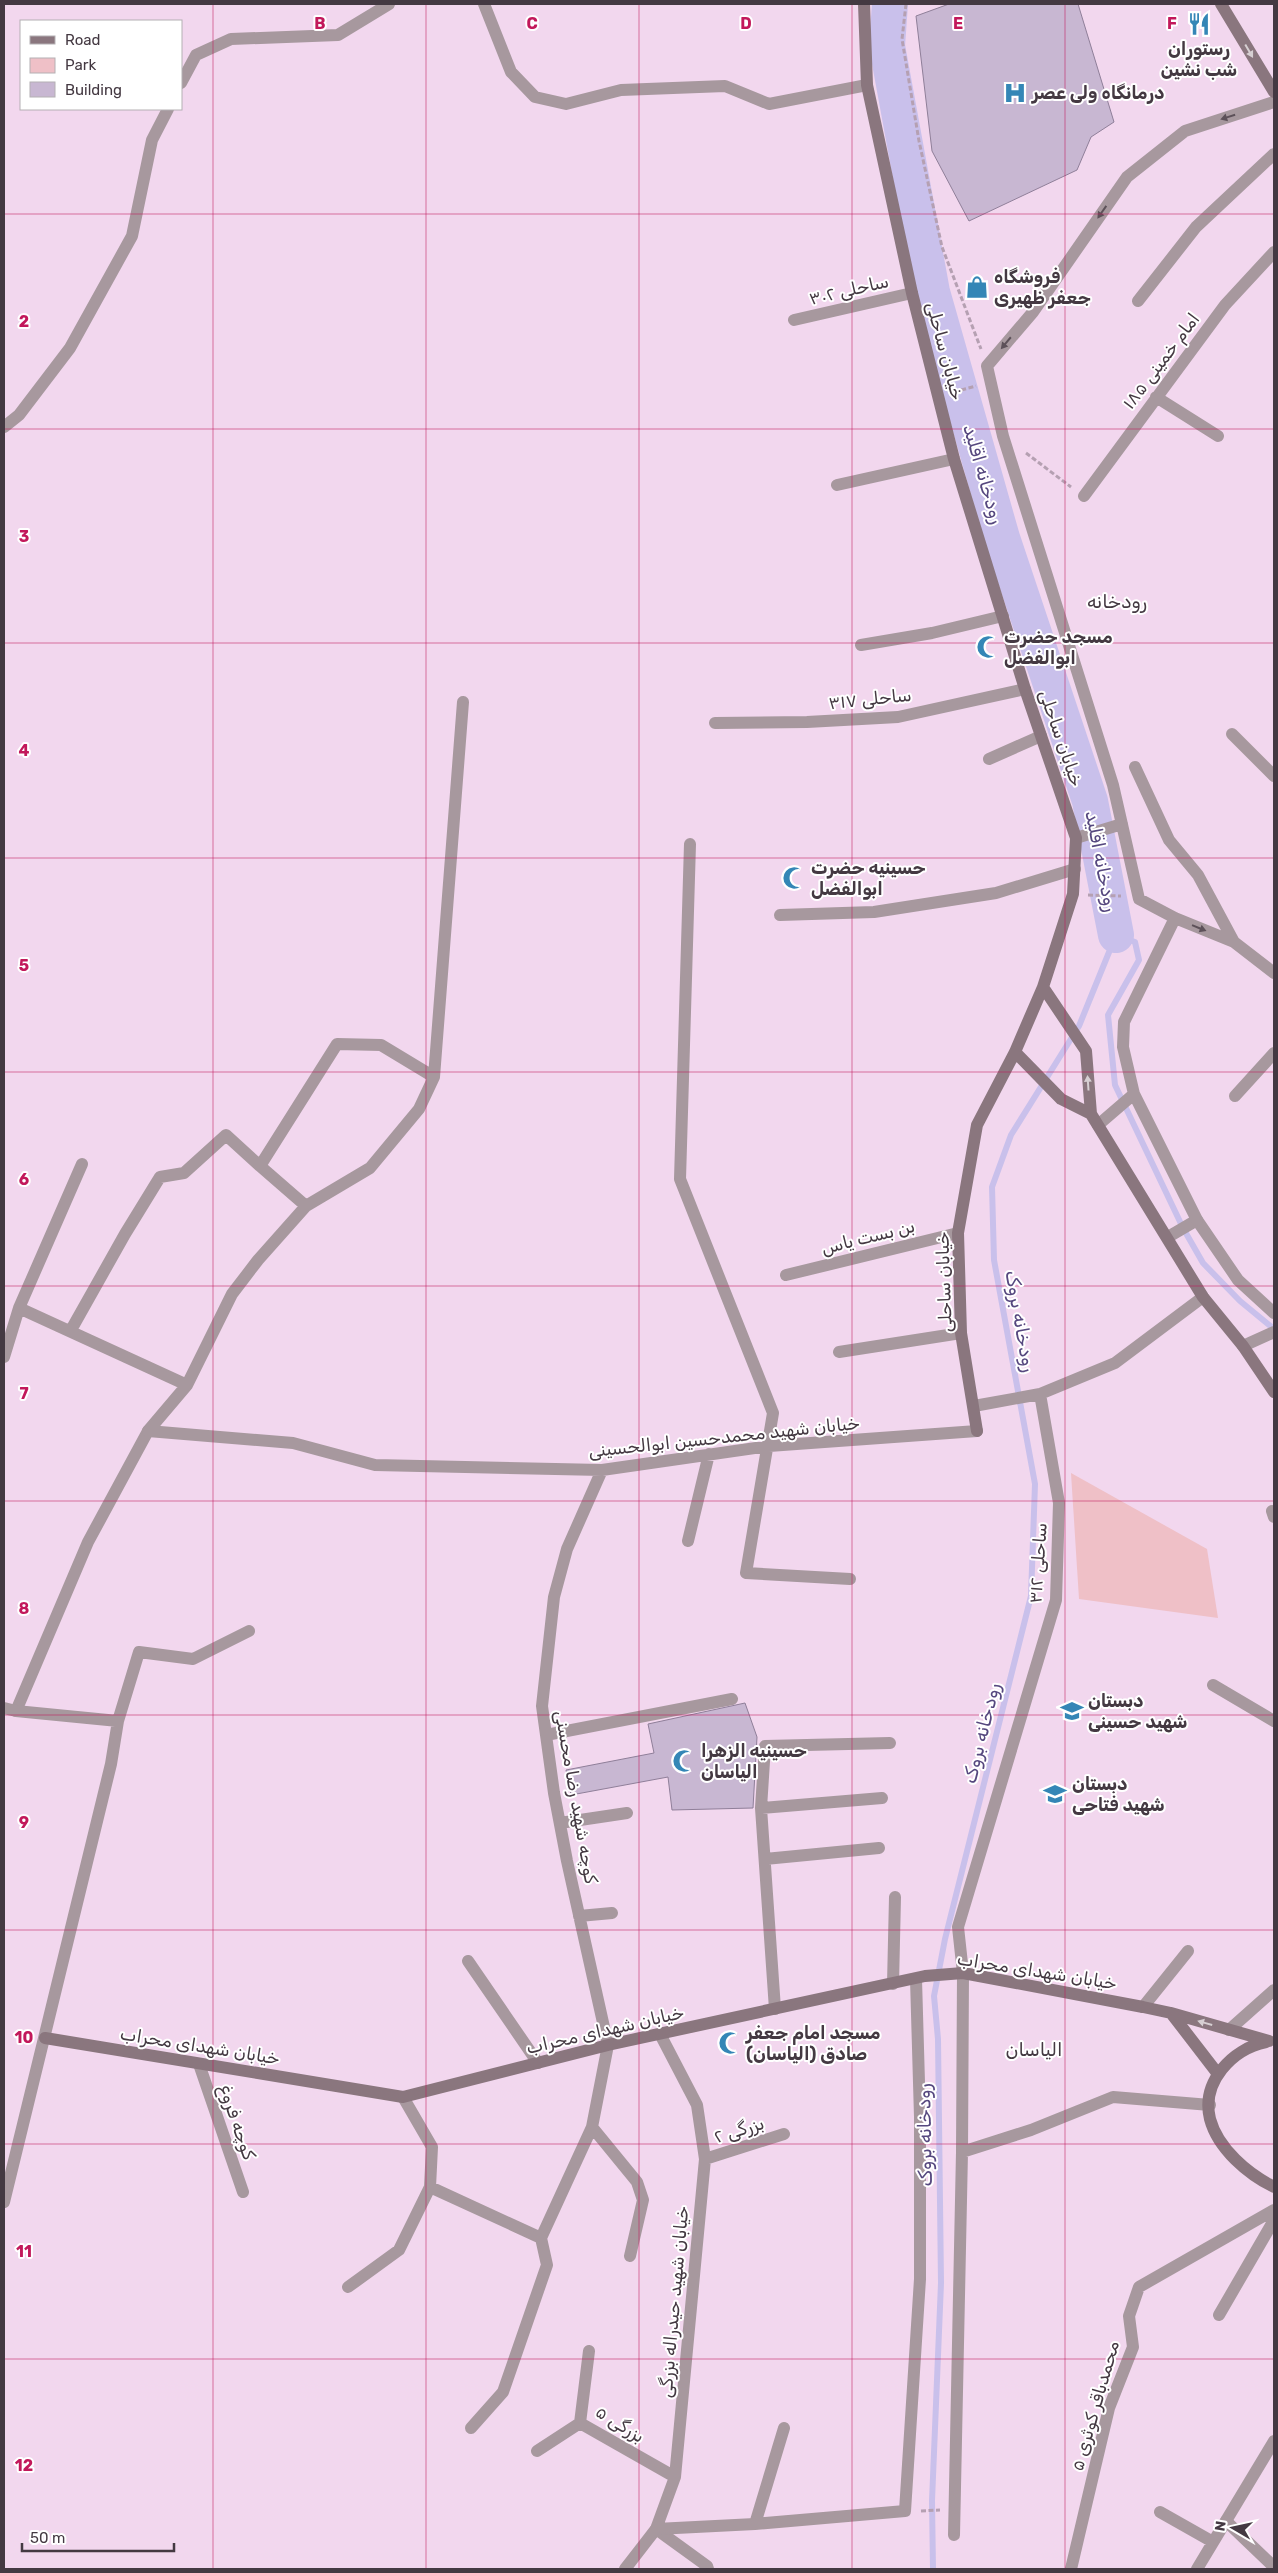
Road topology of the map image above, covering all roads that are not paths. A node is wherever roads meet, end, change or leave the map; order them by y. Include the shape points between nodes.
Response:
1 (389, 4) edge
2 (484, 4) edge
3 (864, 4) edge
4 (1226, 6) edge
5 (182, 81) edge
6 (867, 85) junction
7 (1274, 92) edge
8 (1274, 102) edge
9 (167, 110) edge
10 (1274, 154) edge
11 (1274, 252) edge
12 (912, 293) junction
13 (1138, 301) dead end
14 (794, 320) dead end
15 (1156, 397) junction
16 (4, 427) edge
17 (1218, 436) dead end
18 (954, 459) junction
19 (837, 485) dead end
20 (1084, 496) road end
21 (1003, 616) junction
22 (861, 645) dead end
23 (1026, 689) junction
24 (462, 702) dead end
25 (715, 723) dead end
26 (1232, 734) dead end
27 (1041, 736) junction
28 (989, 760) dead end
29 (1135, 767) dead end
30 (1274, 776) edge
31 (1119, 826) junction
32 (1076, 838) junction
33 (690, 844) dead end
34 (1075, 868) junction
35 (780, 915) dead end
36 (1175, 918) junction
37 (1234, 942) junction
38 (1274, 973) edge
39 (1043, 987) junction
40 (1015, 1052) junction
41 (1274, 1053) edge
42 (434, 1077) junction
43 (1134, 1094) junction
44 (1235, 1096) dead end
45 (1091, 1114) junction
46 (1098, 1126) junction
47 (82, 1164) dead end
48 (260, 1166) junction
49 (306, 1206) junction
50 (1194, 1222) junction
51 (958, 1233) junction
52 (1171, 1235) junction
53 (786, 1275) dead end
54 (1203, 1297) junction
55 (19, 1308) junction
56 (1274, 1313) edge
57 (72, 1330) junction
58 (1274, 1332) edge
59 (961, 1333) junction
60 (1243, 1346) junction
61 (839, 1352) dead end
62 (4, 1357) edge
63 (187, 1385) junction
64 (1274, 1392) edge
65 (1040, 1394) junction
66 (974, 1406) junction
67 (148, 1431) junction
68 (977, 1431) joint
69 (768, 1446) junction
70 (709, 1454) junction
71 (602, 1470) junction
72 (688, 1541) dead end
73 (850, 1579) dead end
74 (248, 1631) dead end
75 (1213, 1685) dead end
76 (732, 1699) dead end
77 (10, 1709) edge
78 (118, 1721) junction
79 (1274, 1721) edge
80 (546, 1735) junction
81 (890, 1743) dead end
82 (882, 1798) dead end
83 (761, 1808) junction
84 (627, 1813) dead end
85 (560, 1823) junction
86 (880, 1848) dead end
87 (765, 1859) junction
88 (894, 1897) dead end
89 (612, 1913) dead end
90 (579, 1916) junction
91 (1188, 1951) dead end
92 (468, 1961) dead end
93 (959, 1973) junction
94 (921, 1977) junction
95 (893, 1984) junction
96 (1274, 1990) edge
97 (1143, 2007) junction
98 (775, 2009) junction
99 (1171, 2013) junction
100 (1229, 2030) junction
101 (660, 2034) junction
102 (45, 2038) junction
103 (1272, 2042) edge
104 (608, 2045) junction
105 (538, 2063) junction
106 (199, 2064) junction
107 (1218, 2074) junction
108 (403, 2097) junction
109 (1210, 2105) junction
110 (592, 2126) junction
111 (784, 2134) dead end
112 (962, 2152) junction
113 (704, 2159) junction
114 (430, 2187) junction
115 (1274, 2188) edge
116 (243, 2192) dead end
117 (4, 2202) edge
118 (1274, 2210) edge
119 (1274, 2220) edge
120 (541, 2238) junction
121 (630, 2256) dead end
122 (348, 2286) dead end
123 (1219, 2315) dead end
124 (589, 2351) dead end
125 (580, 2423) junction
126 (471, 2428) dead end
127 (784, 2428) dead end
128 (1274, 2444) edge
129 (537, 2451) dead end
130 (675, 2477) junction
131 (1160, 2512) dead end
132 (1226, 2521) junction
133 (755, 2524) junction
134 (656, 2529) junction
135 (954, 2535) dead end
136 (1213, 2542) junction
137 (1274, 2567) edge
138 (625, 2569) edge
139 (708, 2569) edge
140 (1071, 2569) edge
141 (1197, 2569) edge

1 - 5 street via 338,35 231,39 196,55
2 - 6 street via 511,72 535,97 566,104 621,90 725,86 769,104
3 - 6 street, خیابان ساحلی
4 -> 7 street
6 - 12 street, خیابان ساحلی
8 -> 31 street, خیابان ساحلی via 1185,130 1127,176 1033,312 987,366 1003,436 1113,785
9 - 16 street via 152,140 132,236 70,348 19,415
10 - 13 street via 1196,227
11 - 15 street, امام خمینی ۱۸۵ via 1224,305
12 - 14 street, ساحلی ۳۰۲
12 - 18 street, خیابان ساحلی
15 - 17 street
15 - 20 street, امام خمینی ۱۸۵
18 - 19 street
18 - 21 street, خیابان ساحلی
21 - 22 street
21 - 23 street, خیابان ساحلی
23 - 25 street, ساحلی ۳۱۷ via 898,717
23 - 27 street, خیابان ساحلی
24 - 42 street
26 - 30 street
27 - 28 street
27 - 32 street, خیابان ساحلی
29 - 37 street via 1168,840 1198,875
31 - 32 street
31 - 36 street, خیابان ساحلی via 1133,898
32 - 34 street, خیابان ساحلی
33 - 69 street via 680,1179 772,1413
34 - 35 street via 996,893 902,908
34 - 39 street, خیابان ساحلی via 1073,894
36 -> 37 street
36 - 43 street via 1124,1022 1123,1047
37 - 38 street
39 - 40 street, خیابان ساحلی
45 -> 39 street via 1086,1051
40 - 45 street via 1061,1099
40 - 51 street, خیابان ساحلی via 977,1125
41 - 44 street
42 - 48 street via 381,1045 337,1044
42 - 49 street via 419,1109 370,1168
43 - 46 street
43 - 50 street
45 - 46 street
46 - 52 street
47 - 55 street
48 - 49 street
48 - 57 street via 226,1135 184,1173 160,1178
49 - 63 street via 232,1294
50 - 52 street
50 - 56 street via 1238,1280
51 - 53 street, بن بست یاس
51 - 59 street, خیابان ساحلی
52 - 54 street
54 - 60 street
54 - 65 street via 1115,1363
55 - 57 street
55 - 62 street
57 - 63 street
58 - 60 street
59 - 61 street
59 - 66 street, خیابان ساحلی
60 - 64 street
63 - 67 street
65 - 66 street
65 - 93 street, ساحلی ۳۱۲ via 1060,1502 1056,1600 958,1927
66 - 68 street, خیابان ساحلی
67 - 71 street, خیابان شهید محمدحسین ابوالحسینی via 293,1443 375,1465
67 - 77 street via 88,1542
68 - 69 street, خیابان شهید محمدحسین ابوالحسینی
69 - 70 street, خیابان شهید محمدحسین ابوالحسینی
69 - 73 street via 746,1573
70 - 71 street, خیابان شهید محمدحسین ابوالحسینی
70 - 72 street
71 - 80 street, کوچه شهید رضا محسنی via 567,1549 554,1597 542,1706
74 - 78 street via 193,1659 139,1652
75 - 79 street
76 - 80 street
77 - 78 street
78 - 102 street via 111,1764
80 - 85 street, کوچه شهید رضا محسنی
81 - 83 street via 766,1746
82 - 83 street
83 - 87 street
84 - 85 street
85 - 90 street, کوچه شهید رضا محسنی
86 - 87 street
87 - 98 street
88 - 95 street
89 - 90 street
90 - 104 street, کوچه شهید رضا محسنی
91 - 97 street
92 - 105 street
93 - 94 street, خیابان شهدای محراب
93 - 97 street, خیابان شهدای محراب
93 - 112 street, ساحلی ۳۱۲
94 - 95 street, خیابان شهدای محراب
94 - 133 street via 920,2279 904,2511
95 - 98 street, خیابان شهدای محراب
96 - 100 street
97 - 99 street, خیابان شهدای محراب
98 - 101 street, خیابان شهدای محراب
100 -> 99 street, خیابان شهدای محراب
99 - 107 street
100 - 103 street, خیابان شهدای محراب
101 - 104 street, خیابان شهدای محراب
101 - 113 street, خیابان شهید حیدراله بزرگی via 697,2104
102 - 106 street, خیابان شهدای محراب
102 - 117 street
103 - 107 street via 1253,2044 1239,2051
104 - 105 street, خیابان شهدای محراب
104 - 110 street
105 - 108 street, خیابان شهدای محراب
106 - 108 street, خیابان شهدای محراب
106 - 116 street, کوچه فروغ
107 - 109 street
108 - 114 street via 432,2147
109 - 112 street via 1113,2097 1031,2130
109 - 115 street via 1210,2119 1227,2150
110 - 120 street
110 - 121 street via 637,2182 643,2200
111 - 113 street, بزرگی ۲
112 - 135 street, ساحلی ۳۱۲
113 - 130 street, خیابان شهید حیدراله بزرگی
114 - 120 street
114 - 122 street via 399,2250
118 - 140 street, محمدباقر کوثری ۵ via 1139,2287 1129,2316 1133,2347 1109,2408
119 - 123 street
120 - 126 street via 547,2264 503,2392
124 - 125 street, بزرگی ۵
125 - 129 street
125 - 130 street, بزرگی ۵
127 - 133 street
128 - 132 street
130 - 134 street, خیابان شهید حیدراله بزرگی
131 - 136 street
132 - 136 street
132 - 137 street
133 - 134 street
134 - 138 street, خیابان شهید حیدراله بزرگی
134 - 139 street
136 - 141 street

